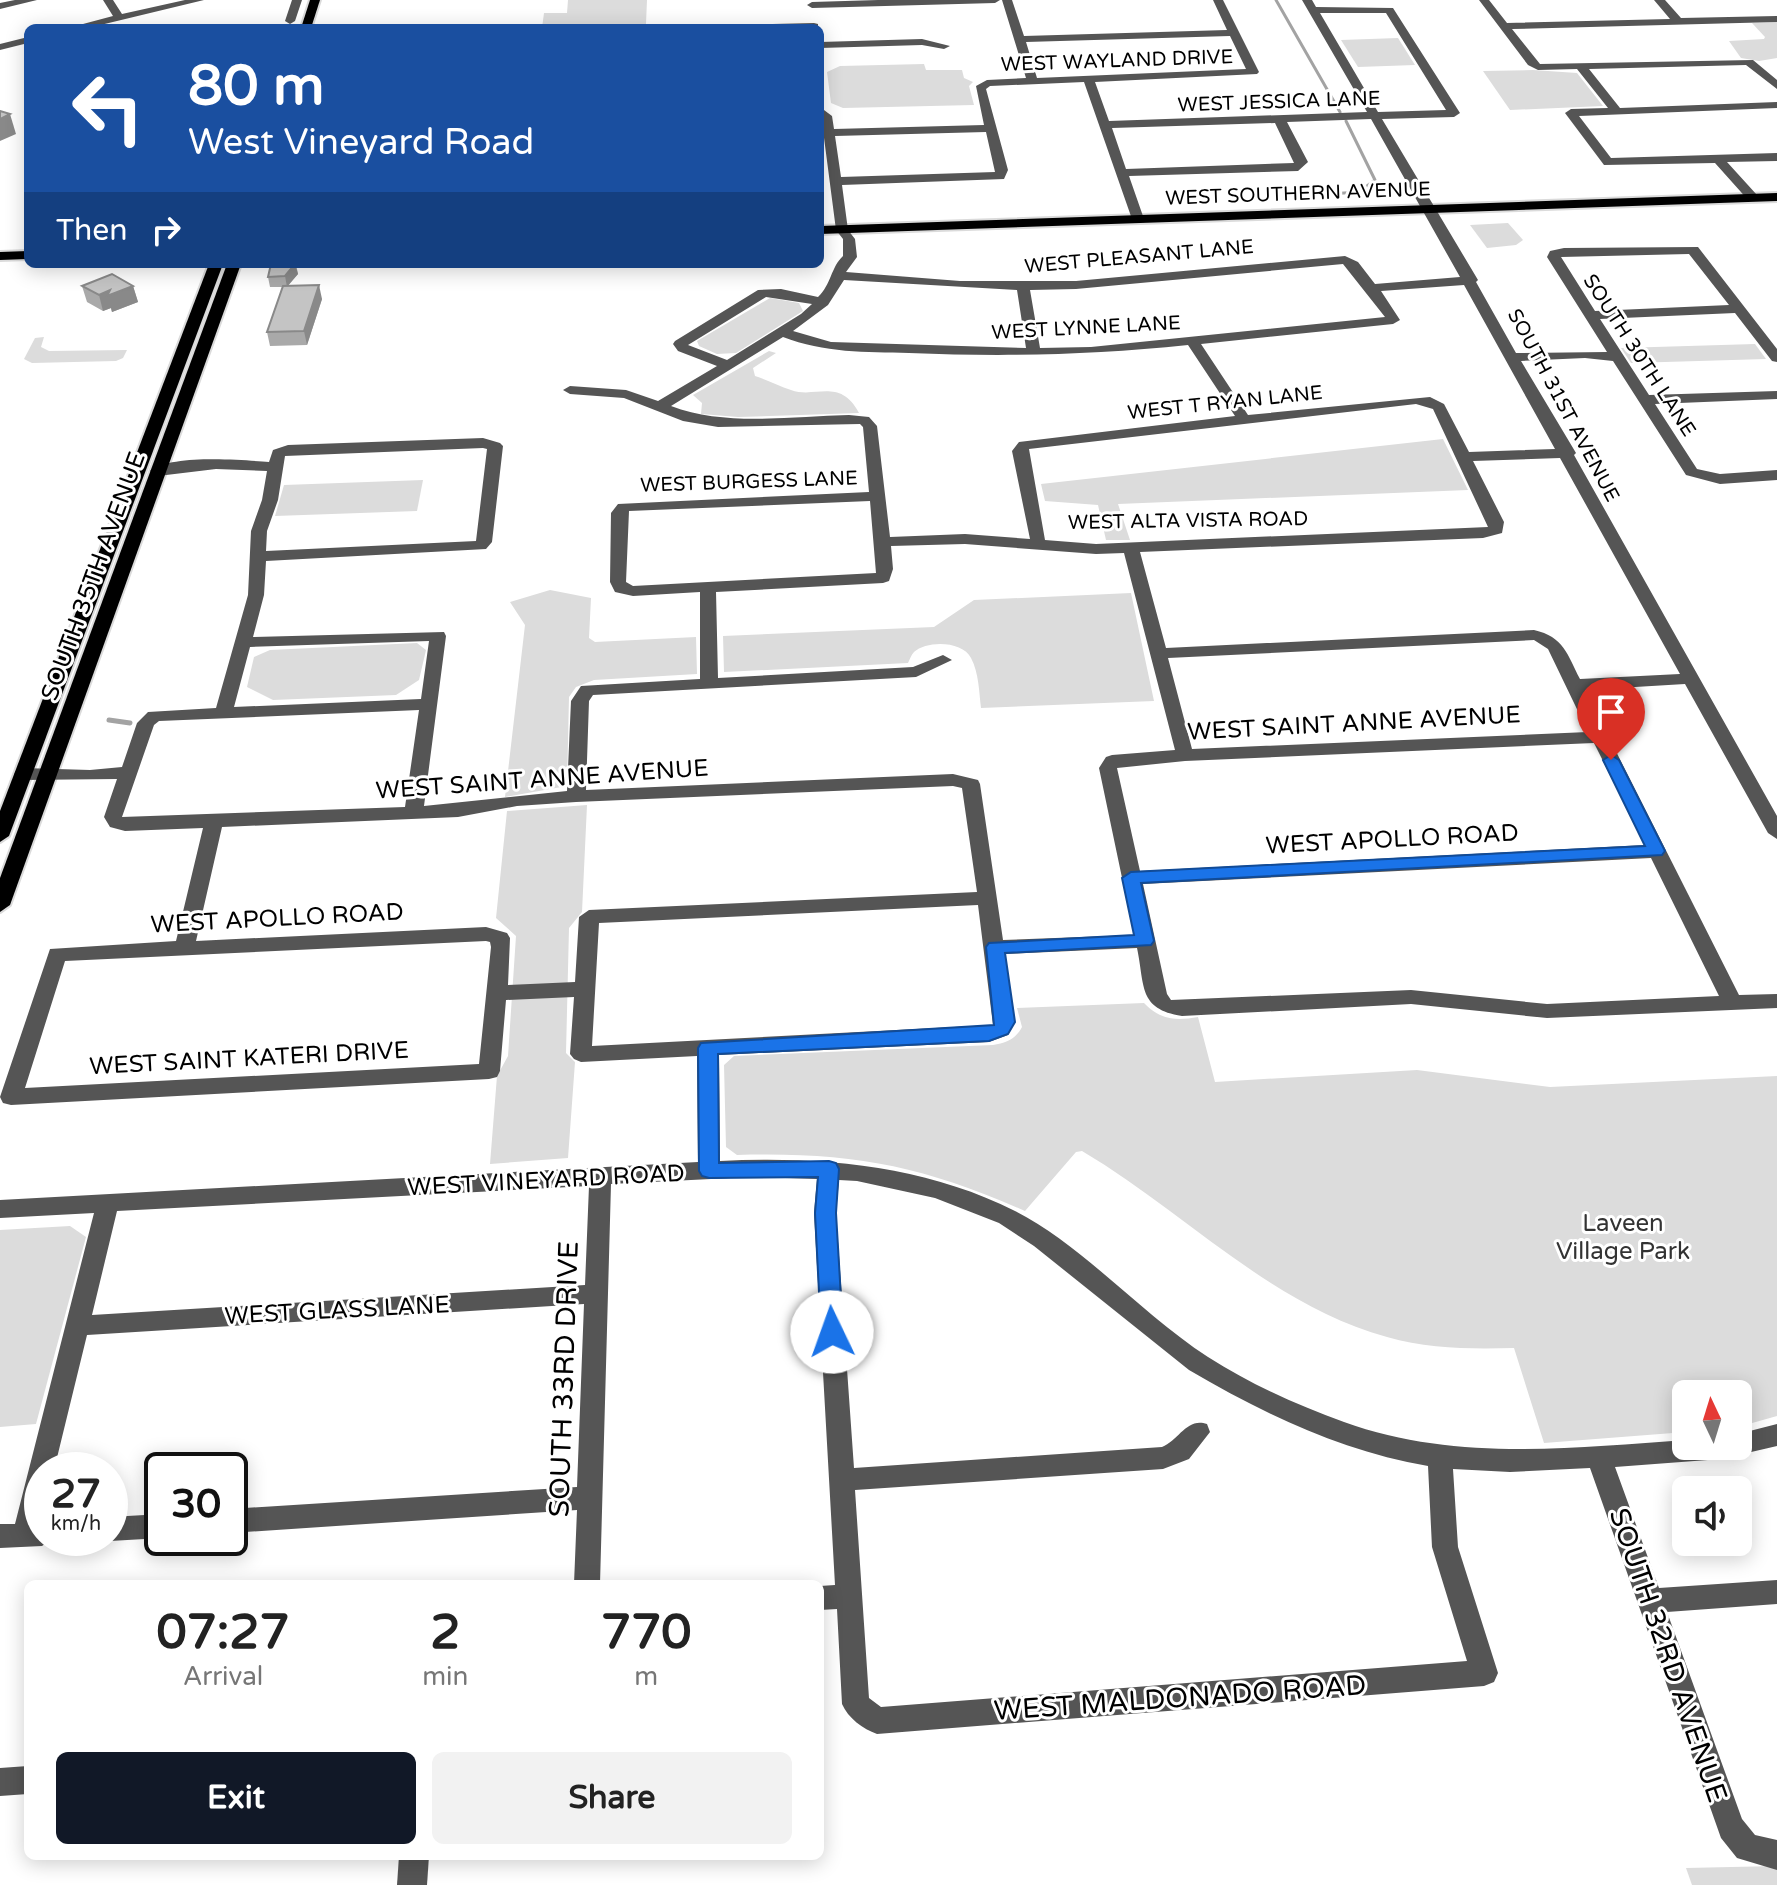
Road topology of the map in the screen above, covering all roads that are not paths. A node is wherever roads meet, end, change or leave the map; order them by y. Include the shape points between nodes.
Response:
1 (32, 0) edge
2 (108, 0) edge
3 (199, 0) edge
4 (297, 0) edge
5 (317, 0) edge
6 (995, 0) edge
7 (1007, 0) edge
8 (1218, 0) edge
9 (1484, 0) edge
10 (1659, 0) edge
11 (812, 3) edge
12 (1310, 5) edge
13 (0, 6) edge
14 (119, 17) junction
15 (1777, 19) edge
16 (290, 21) dead end
17 (1678, 21) junction
18 (90, 24) edge
19 (308, 24) edge
20 (814, 24) edge
21 (1505, 26) junction
22 (1235, 33) junction
23 (1019, 39) junction
24 (24, 41) edge
25 (824, 45) edge
26 (944, 46) dead end
27 (0, 47) edge
28 (1580, 66) junction
29 (1088, 79) junction
30 (1032, 80) junction
31 (1775, 82) edge
32 (1777, 105) edge
33 (1615, 109) junction
34 (824, 114) edge
35 (1375, 116) junction
36 (1279, 119) junction
37 (1104, 125) junction
38 (991, 128) junction
39 (828, 133) junction
40 (1777, 157) edge
41 (1725, 159) junction
42 (1121, 173) junction
43 (836, 181) junction
44 (1765, 198) edge
45 (1430, 209) junction
46 (1138, 219) junction
47 (824, 230) edge
48 (842, 230) junction
49 (24, 255) edge
50 (0, 256) edge
51 (24, 264) edge
52 (0, 265) edge
53 (215, 268) edge
54 (233, 268) edge
55 (842, 269) junction
56 (1471, 280) junction
57 (1023, 286) junction
58 (1370, 288) junction
59 (823, 302) junction
60 (1740, 309) junction
61 (1590, 315) junction
62 (782, 332) junction
63 (1193, 342) junction
64 (1034, 353) junction
65 (1617, 357) junction
66 (1777, 358) edge
67 (1515, 361) junction
68 (728, 365) junction
69 (570, 390) dead end
70 (1777, 395) edge
71 (1645, 400) junction
72 (183, 406) junction
73 (163, 407) junction
74 (659, 407) junction
75 (1245, 421) junction
76 (1568, 453) junction
77 (1464, 457) junction
78 (273, 467) junction
79 (158, 471) junction
80 (1777, 475) edge
81 (877, 496) junction
82 (882, 542) junction
83 (1037, 543) junction
84 (1131, 547) junction
85 (259, 556) junction
86 (708, 587) junction
87 (244, 642) junction
88 (1159, 653) junction
89 (943, 660) dead end
90 (1690, 679) junction
91 (709, 682) junction
92 (1574, 685) junction
93 (428, 704) junction
94 (224, 712) junction
95 (1600, 737) junction
96 (1185, 755) junction
97 (129, 771) junction
98 (49, 773) junction
99 (23, 774) junction
100 (576, 796) junction
101 (414, 813) junction
102 (214, 821) junction
103 (1777, 833) edge
104 (0, 836) edge
105 (1656, 851) junction
106 (1131, 878) junction
107 (988, 898) junction
108 (0, 905) edge
109 (1145, 941) junction
110 (995, 947) junction
111 (184, 948) junction
112 (584, 989) junction
113 (496, 993) junction
114 (1777, 1001) edge
115 (1733, 1003) junction
116 (708, 1048) junction
117 (11, 1097) joint
118 (829, 1169) junction
119 (709, 1171) junction
120 (600, 1177) junction
121 (108, 1204) junction
122 (0, 1209) edge
123 (596, 1294) junction
124 (78, 1326) junction
125 (1198, 1432) dead end
126 (1777, 1435) edge
127 (1752, 1442) edge
128 (1672, 1451) edge
129 (1440, 1457) junction
130 (1599, 1457) junction
131 (841, 1480) junction
132 (590, 1498) junction
133 (248, 1520) edge
134 (22, 1535) edge
135 (587, 1580) edge
136 (1777, 1592) edge
137 (849, 1596) junction
138 (824, 1598) edge
139 (1650, 1601) junction
140 (24, 1780) edge
141 (0, 1782) edge
142 (1777, 1855) edge
143 (414, 1860) edge
144 (412, 1885) edge

1 - 13 street
2 - 14 street
3 - 14 street
4 - 5 street
4 - 16 street
5 - 19 main road
6 - 11 street
7 - 23 street
8 - 22 street
9 - 21 street
10 - 17 street
11 - 20 street
12 - 35 street, SOUTH 31ST AVENUE
12 - 35 street, WEST JESSICA LANE via 1386,9 1454,113
14 - 18 street
15 - 17 street
17 - 21 street
21 - 28 street via 1538,67
22 - 23 street
22 - 29 street, WEST WAYLAND DRIVE via 1253,72
23 - 30 street
24 - 27 street
25 - 26 street
28 - 31 street via 1749,62
28 - 33 street
29 - 30 street, WEST WAYLAND DRIVE
29 - 37 street
30 - 38 street, WEST WAYLAND DRIVE via 983,84
32 - 33 street
33 - 41 street via 1571,113 1608,162
34 - 39 street
35 - 36 street, WEST JESSICA LANE
35 - 45 street, SOUTH 31ST AVENUE
36 - 37 street, WEST JESSICA LANE
36 - 42 street via 1301,166
37 - 42 street
38 - 39 street
38 - 43 street via 1000,176
39 - 43 street
40 - 41 street
41 - 44 street
42 - 46 street
43 - 48 street
44 - 45 main road, WEST SOUTHERN AVENUE
45 - 46 main road, WEST SOUTHERN AVENUE
45 - 56 street, SOUTH 31ST AVENUE
46 - 48 main road, WEST SOUTHERN AVENUE
47 - 48 main road, WEST SOUTHERN AVENUE
48 - 55 street via 849,239 850,257
49 - 50 main road
51 - 52 main road
53 - 73 main road, SOUTH 35TH AVENUE
54 - 72 main road, SOUTH 35TH AVENUE
55 - 57 street, WEST PLEASANT LANE via 960,285
55 - 59 street
56 - 58 street
56 - 67 street, SOUTH 31ST AVENUE
57 - 58 street, WEST PLEASANT LANE via 1345,260
57 - 64 street
58 - 63 street, WEST LYNNE LANE via 1393,320
59 - 62 street
59 - 68 street via 769,292 680,344
60 - 61 street
60 - 61 street, SOUTH 30TH LANE via 1693,250 1555,254
60 - 66 street
61 - 65 street, SOUTH 30TH LANE
62 - 64 street, WEST LYNNE LANE via 831,346
62 - 68 street
63 - 64 street, WEST LYNNE LANE
63 - 75 street
65 - 67 street
65 - 71 street, SOUTH 30TH LANE
67 - 76 street, SOUTH 31ST AVENUE
68 - 74 street
69 - 74 street via 626,394
70 - 71 street
71 - 80 street, SOUTH 30TH LANE via 1697,477
72 - 73 main road
72 - 79 main road, SOUTH 35TH AVENUE
73 - 99 main road, SOUTH 35TH AVENUE
74 - 81 street via 718,423 864,420 870,426
75 - 77 street, WEST T RYAN LANE via 1430,401 1439,407
75 - 83 street, WEST T RYAN LANE via 1024,445 1020,451
76 - 77 street
76 - 90 street, SOUTH 31ST AVENUE
77 - 84 street, WEST ALTA VISTA ROAD via 1496,530
78 - 79 street
78 - 85 street
78 - 85 street via 280,451 493,444 496,448 480,546
79 - 98 main road, SOUTH 35TH AVENUE
81 - 82 street
81 - 86 street, WEST BURGESS LANE via 624,507 619,513 621,589
82 - 83 street, WEST ALTA VISTA ROAD
82 - 86 street via 883,578
83 - 84 street, WEST ALTA VISTA ROAD
84 - 88 street
85 - 87 street
86 - 91 street
87 - 93 street via 438,636
87 - 94 street
88 - 92 street via 1534,635 1555,647
88 - 96 street
89 - 91 street via 916,672
90 - 92 street
90 - 103 street, SOUTH 31ST AVENUE
91 - 100 street via 587,690 580,701
92 - 95 street
93 - 94 street
93 - 101 street
94 - 97 street via 154,716 146,723
95 - 96 street, WEST SAINT ANNE AVENUE
95 - 105 street
96 - 106 street, WEST SAINT ANNE AVENUE via 1112,761 1108,768
97 - 98 street
97 - 102 street, WEST SAINT ANNE AVENUE via 113,817 117,823
98 - 99 street
98 - 108 main road, SOUTH 35TH AVENUE
99 - 104 main road, SOUTH 35TH AVENUE
100 - 101 street, WEST SAINT ANNE AVENUE
100 - 107 street, WEST SAINT ANNE AVENUE via 953,780 971,784
101 - 102 street, WEST SAINT ANNE AVENUE
102 - 111 street
105 - 106 street, WEST APOLLO ROAD
105 - 115 street
106 - 109 street
107 - 110 street
107 - 112 street via 589,917
109 - 110 street
109 - 115 street via 1157,996 1165,1006 1182,1009 1411,997 1547,1011
110 - 116 street via 1005,1022 1001,1030
111 - 113 street, WEST APOLLO ROAD via 486,934 500,938
111 - 117 street, WEST APOLLO ROAD via 57,954
112 - 113 street
112 - 116 street via 581,1054
113 - 117 street, WEST SAINT KATERI DRIVE via 489,1071
114 - 115 street
116 - 119 street
118 - 119 street, WEST VINEYARD ROAD
118 - 129 street, WEST VINEYARD ROAD via 938,1190 1007,1217 1225,1379 1330,1427
118 - 131 street via 825,1213
119 - 120 street, WEST VINEYARD ROAD
120 - 121 street, WEST VINEYARD ROAD
120 - 123 street, SOUTH 33RD DRIVE
121 - 122 street, WEST VINEYARD ROAD
121 - 124 street
123 - 124 street, WEST GLASS LANE
123 - 132 street, SOUTH 33RD DRIVE
124 - 134 street
125 - 131 street via 1180,1451 1163,1458
126 - 127 street, WEST VINEYARD ROAD
128 - 130 street, WEST VINEYARD ROAD
129 - 130 street, WEST VINEYARD ROAD
129 - 137 street, WEST MALDONADO ROAD via 1445,1547 1484,1673 877,1721 856,1704
130 - 139 street, SOUTH 32RD AVENUE
131 - 137 street
132 - 133 street
132 - 135 street, SOUTH 33RD DRIVE
136 - 139 street
137 - 138 street
139 - 142 street, SOUTH 32RD AVENUE via 1731,1828 1747,1848
140 - 141 street
143 - 144 street

